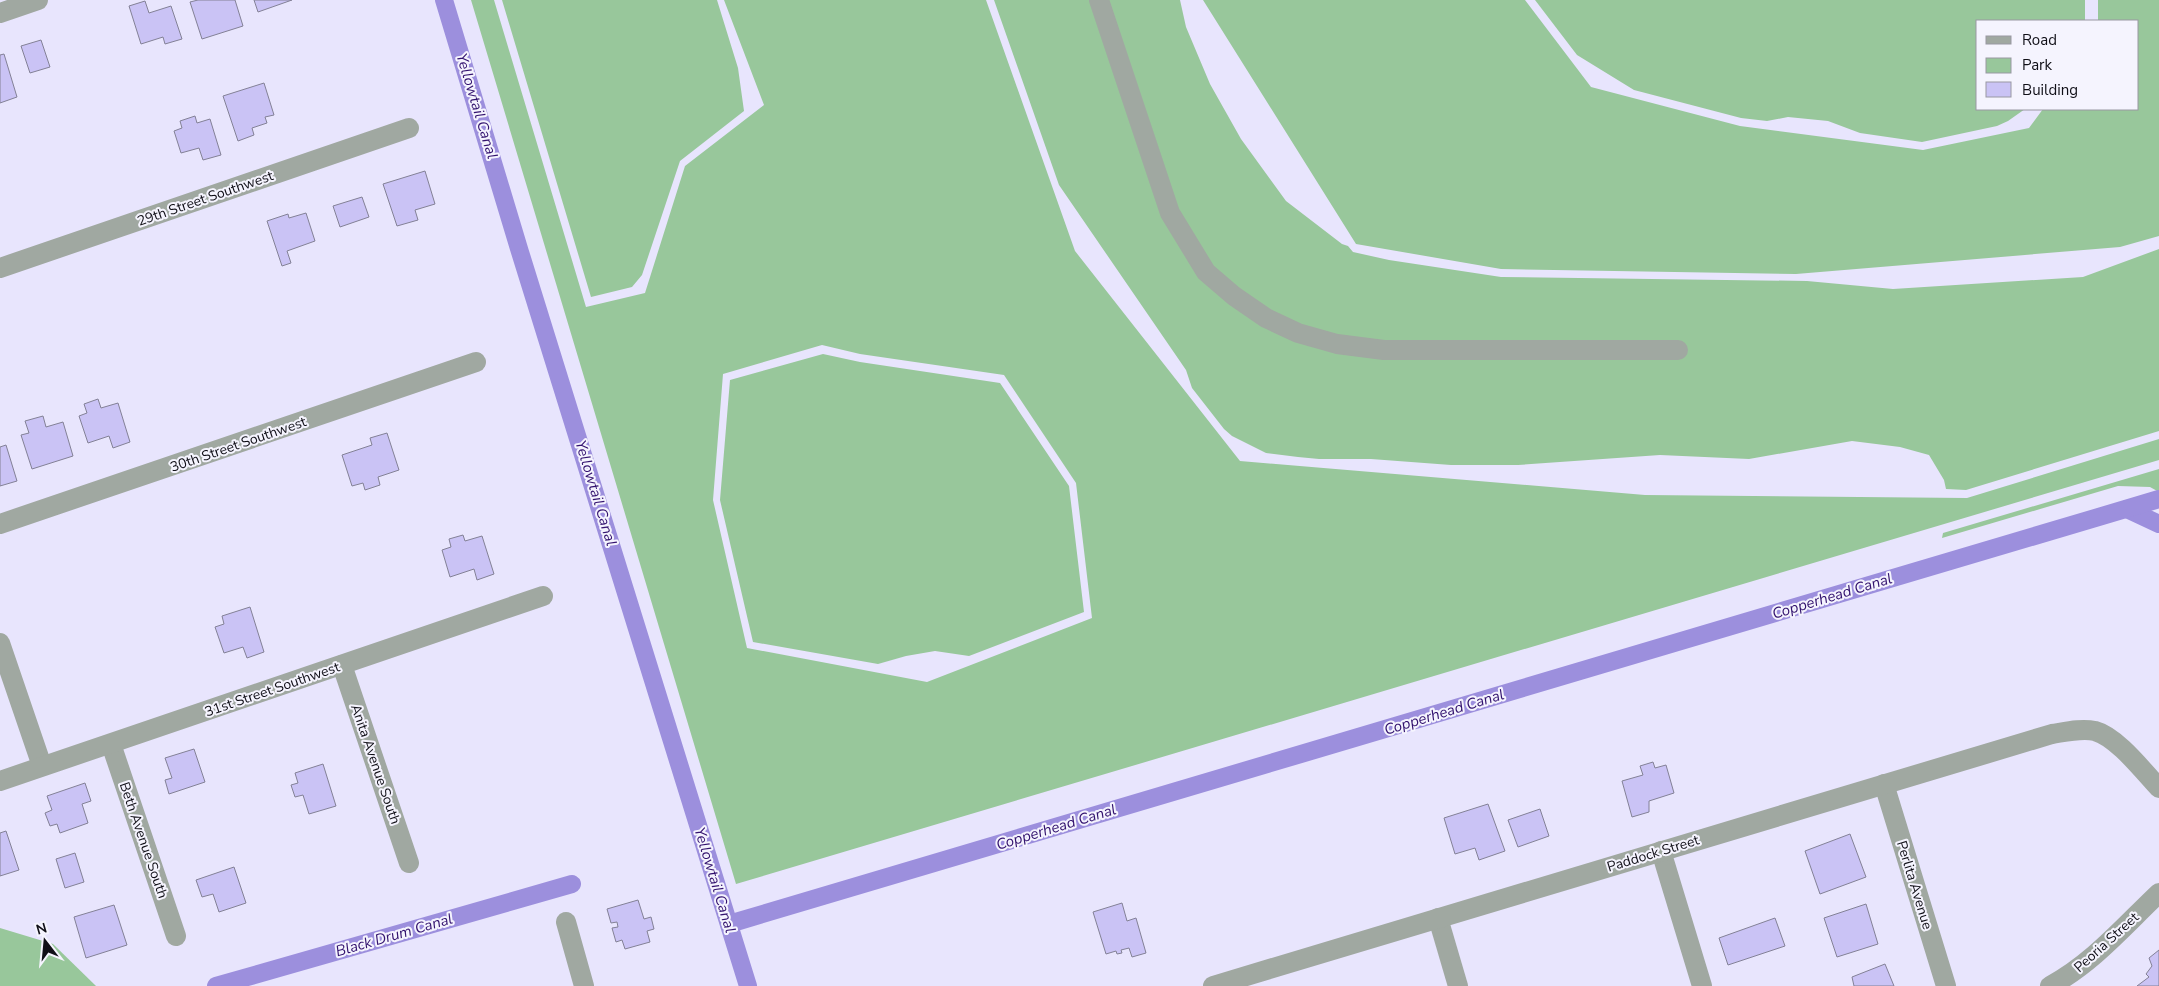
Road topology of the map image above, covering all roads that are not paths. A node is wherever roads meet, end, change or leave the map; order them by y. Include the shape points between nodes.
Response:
1 (38, 0) edge
2 (1099, 0) edge
3 (0, 13) edge
4 (409, 128) dead end
5 (0, 268) edge
6 (1678, 350) dead end
7 (476, 362) dead end
8 (0, 524) edge
9 (544, 596) dead end
10 (0, 643) edge
11 (342, 665) junction
12 (112, 744) junction
13 (42, 766) junction
14 (0, 781) edge
15 (1884, 784) junction
16 (2159, 788) edge
17 (1661, 851) junction
18 (409, 863) dead end
19 (2159, 893) edge
20 (1438, 918) junction
21 (566, 922) dead end
22 (176, 936) dead end
23 (584, 986) edge
24 (1213, 986) edge
25 (1458, 986) edge
26 (1702, 986) edge
27 (1946, 986) edge
28 (2050, 986) edge

1 - 3 street
2 - 6 street via 1170,213 1206,272 1266,318 1298,334 1384,350
4 - 5 street, 29th Street Southwest
7 - 8 street, 30th Street Southwest
9 - 11 street, 31st Street Southwest
10 - 13 street
11 - 12 street, 31st Street Southwest
11 - 18 street, Anita Avenue South
12 - 13 street, 31st Street Southwest
12 - 22 street, Beth Avenue South
13 - 14 street, 31st Street Southwest
15 - 16 street, Paddock Street via 2073,730 2095,731 2114,742
15 - 17 street, Paddock Street
15 - 27 street, Perlita Avenue
17 - 20 street, Paddock Street
17 - 26 street
19 - 28 street, Peoria Street via 2092,957
20 - 24 street, Paddock Street
20 - 25 street
21 - 23 street

